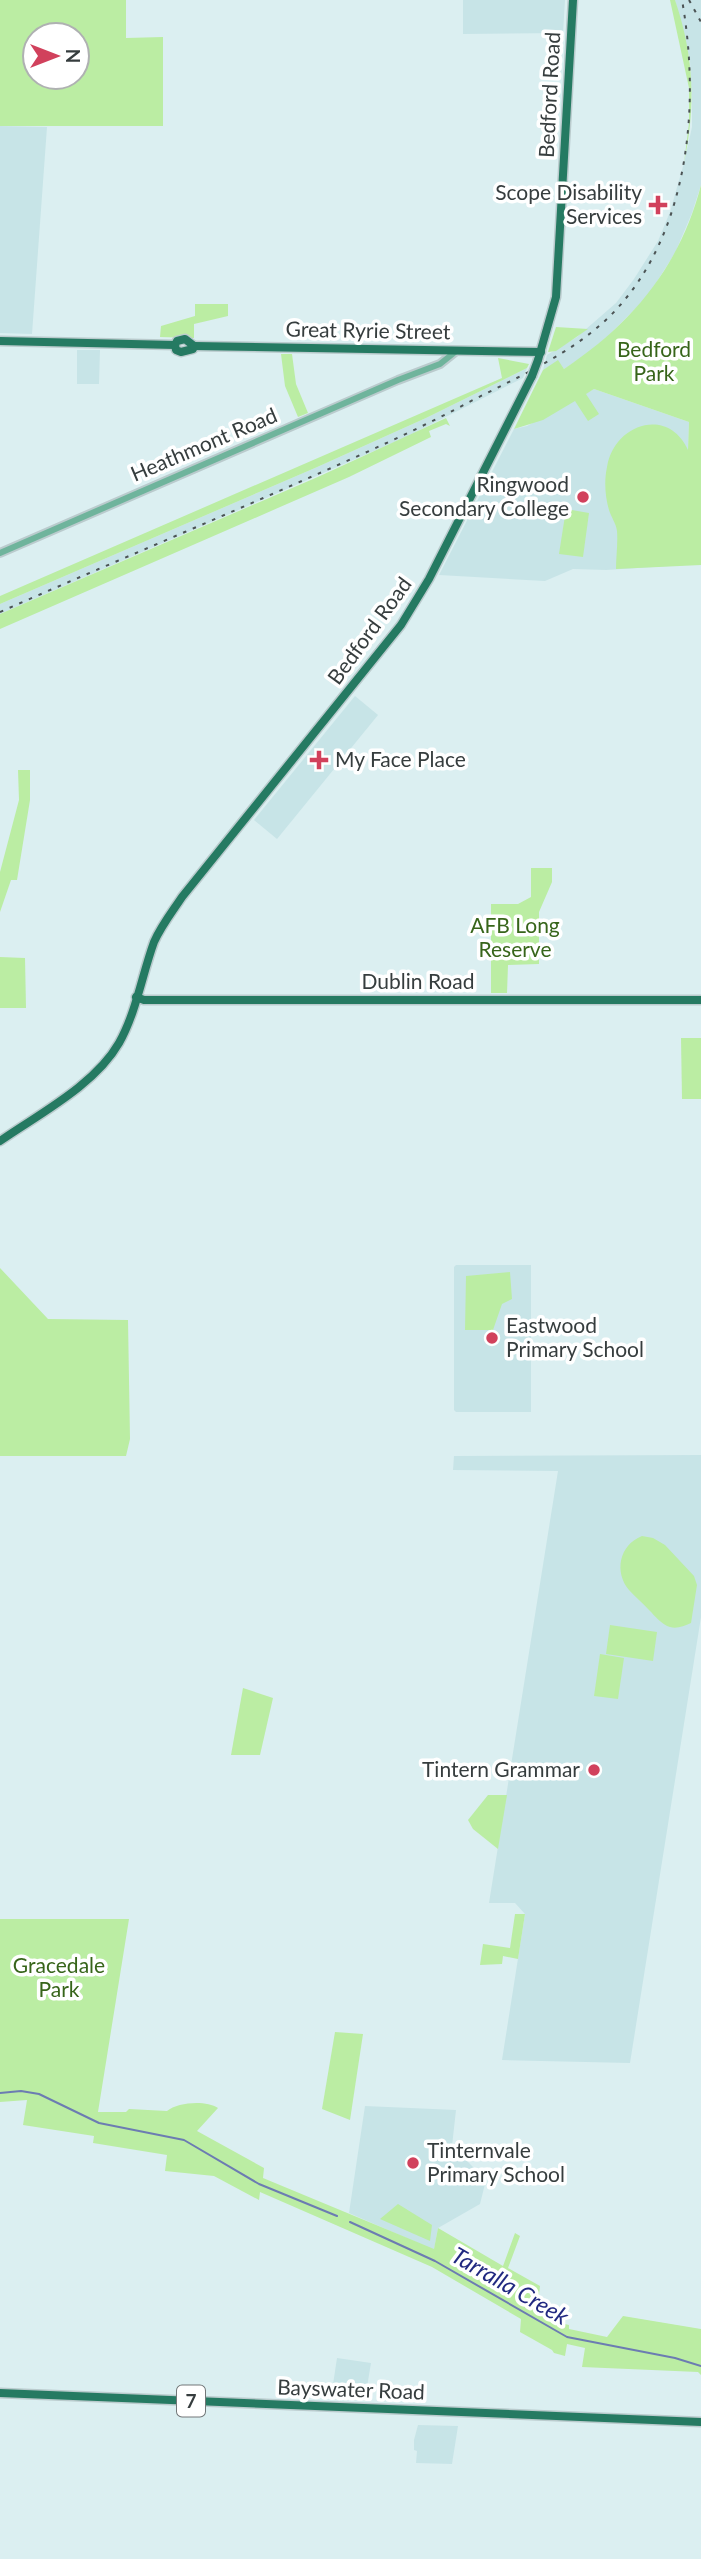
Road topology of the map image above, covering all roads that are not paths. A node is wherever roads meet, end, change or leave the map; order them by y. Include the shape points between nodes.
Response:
1 (573, 0) edge
2 (0, 341) edge
3 (433, 350) junction
4 (461, 351) junction
5 (540, 356) junction
6 (423, 370) junction
7 (0, 553) edge
8 (136, 997) junction
9 (701, 1000) edge
10 (0, 1141) edge
11 (0, 2393) edge
12 (701, 2422) edge

1 - 5 main road, Bedford Road via 556,298
2 - 3 main road, Great Ryrie Street via 175,345 185,339 194,345
3 - 4 main road, Great Ryrie Street
3 - 6 street via 434,360
4 - 5 main road, Great Ryrie Street
4 - 6 street, Heathmont Road
5 - 8 main road, Bedford Road, bridge via 412,608 182,897 157,937
6 - 7 street, Heathmont Road
8 - 9 main road, Dublin Road
8 - 10 main road, Bedford Road via 119,1042 102,1066
11 - 12 main road, Bayswater Road / 7

